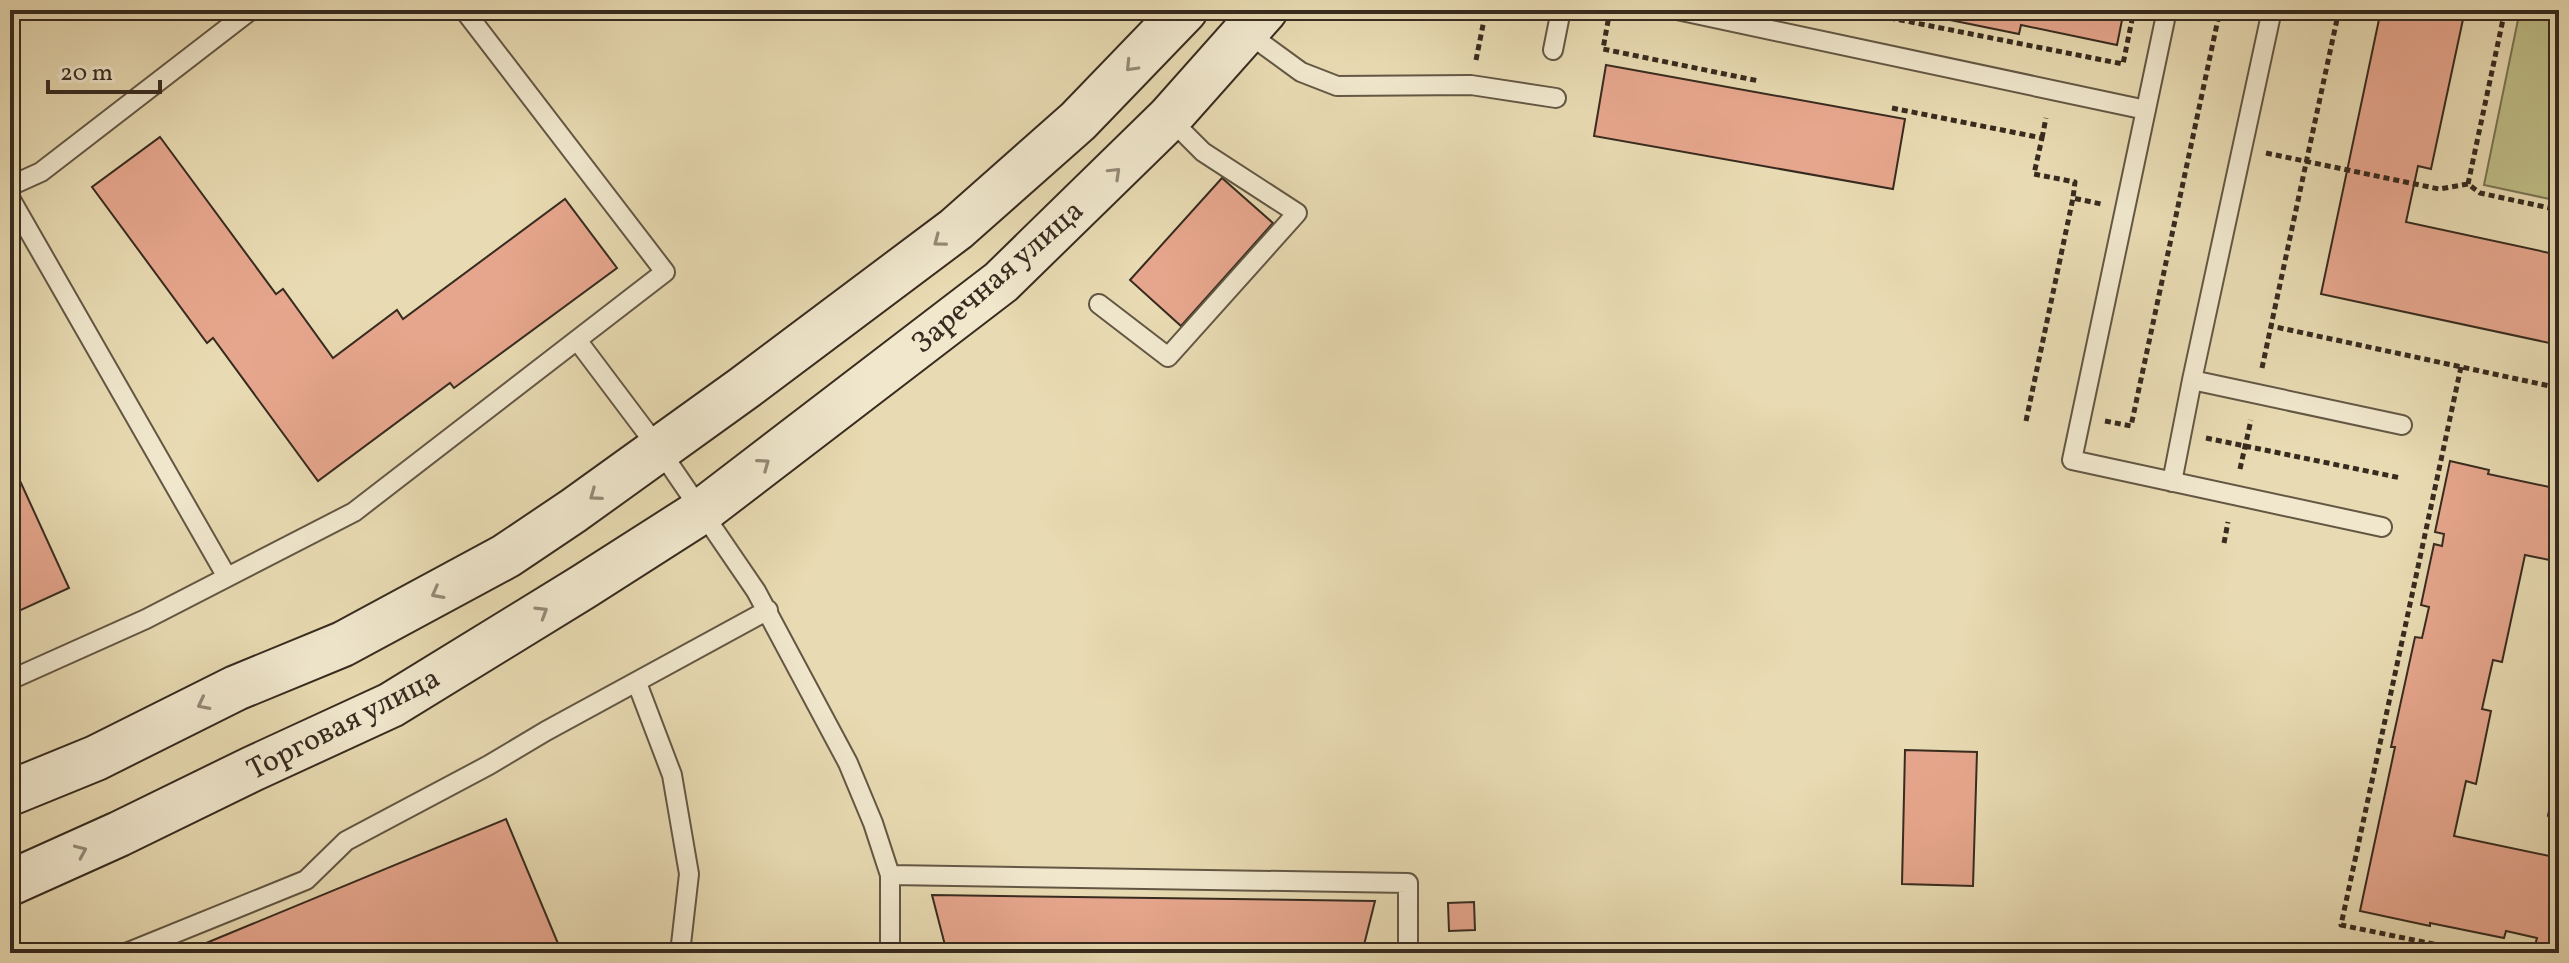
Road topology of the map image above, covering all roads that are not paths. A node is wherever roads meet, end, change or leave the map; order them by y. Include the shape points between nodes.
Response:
1 (251, 10) edge
2 (464, 10) edge
3 (1185, 10) edge
4 (1561, 10) edge
5 (1677, 10) edge
6 (2167, 10) edge
7 (2272, 10) edge
8 (1255, 21) edge
9 (1553, 50) dead end
10 (1556, 98) dead end
11 (2146, 110) junction
12 (1169, 118) junction
13 (10, 186) edge
14 (10, 198) edge
15 (1099, 304) dead end
16 (577, 340) junction
17 (2192, 380) junction
18 (2402, 425) dead end
19 (659, 449) junction
20 (2172, 482) junction
21 (702, 511) junction
22 (2382, 527) dead end
23 (227, 577) junction
24 (768, 610) junction
25 (10, 680) edge
26 (637, 683) junction
27 (10, 793) edge
28 (890, 875) junction
29 (10, 883) edge
30 (126, 953) edge
31 (680, 953) edge
32 (890, 953) edge
33 (1408, 953) edge

1 - 13 lane via 41,172
2 - 16 lane via 665,272
3 -> 19 street, Заречная улица via 1078,121 956,229
4 - 9 lane
5 - 11 lane
6 - 11 lane
7 - 17 lane
8 - 10 lane via 1301,72 1337,86 1471,85
8 - 12 street, Заречная улица
11 - 20 lane via 2072,460
12 - 15 lane via 1203,152 1297,213 1168,357
21 -> 12 street, Заречная улица via 1001,282
14 - 23 lane
16 - 19 lane
16 - 23 lane via 354,512
17 - 18 lane
17 - 20 lane
19 - 21 lane
19 -> 27 street via 506,556 343,644
20 - 22 lane
21 - 24 lane
29 -> 21 street, Торговая улица via 391,705
23 - 25 lane
24 - 26 lane
24 - 28 lane via 848,763
26 - 30 lane via 346,841 306,880
26 - 31 lane via 672,775 689,874
28 - 32 lane
28 - 33 lane via 1408,883

